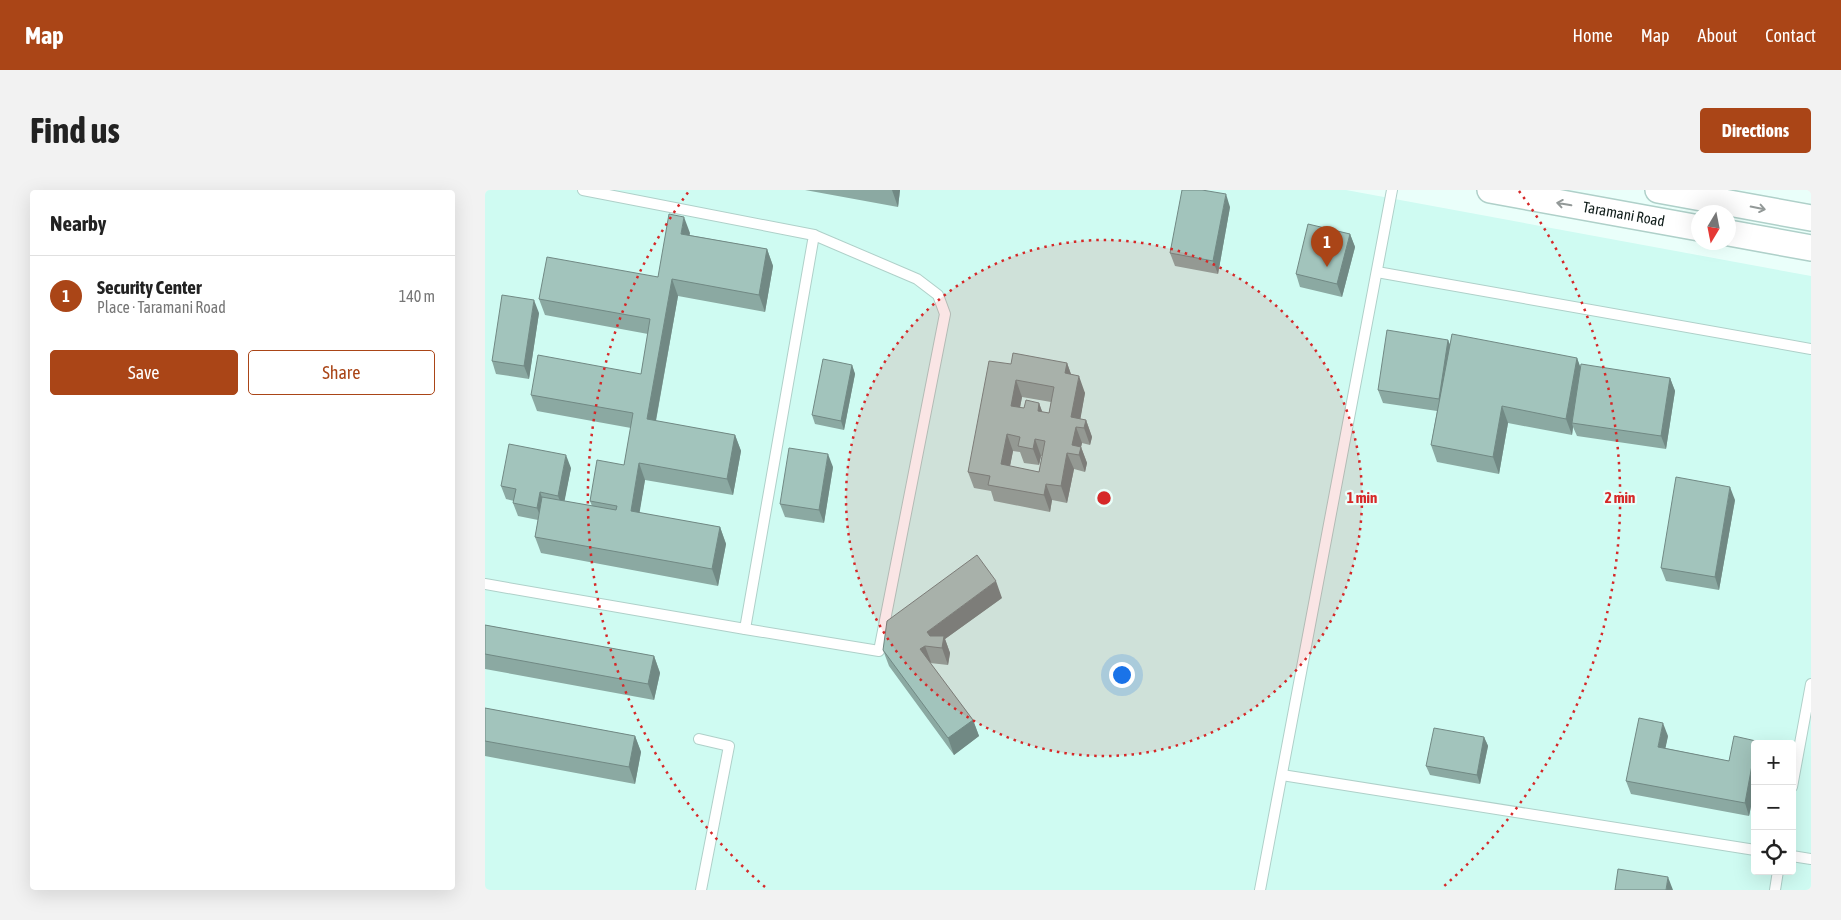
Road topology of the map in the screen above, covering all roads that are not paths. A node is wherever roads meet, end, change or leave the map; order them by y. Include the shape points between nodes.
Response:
1 (583, 190) edge
2 (1392, 190) edge
3 (1490, 190) edge
4 (1658, 190) edge
5 (1686, 192) edge
6 (1811, 218) edge
7 (1691, 227) edge
8 (1736, 234) edge
9 (814, 235) junction
10 (1811, 248) edge
11 (1377, 272) junction
12 (1811, 349) edge
13 (485, 584) edge
14 (745, 629) junction
15 (1811, 684) edge
16 (699, 739) dead end
17 (1282, 775) junction
18 (1792, 785) edge
19 (1751, 849) edge
20 (1796, 857) edge
21 (1811, 859) edge
22 (1777, 875) edge
23 (701, 890) edge
24 (1260, 890) edge
25 (1775, 890) edge

1 - 9 lane
2 - 11 lane
7 -> 3 street, Taramani Road
4 - 5 street, Taramani Road
5 -> 6 street, Taramani Road
8 - 10 street
9 - 14 lane
9 - 14 lane via 917,279 938,295 945,314 879,651
11 - 12 lane
11 - 17 lane
13 - 14 lane
15 - 18 lane
16 - 23 lane via 729,746
17 - 19 lane
17 - 24 lane
20 - 21 lane
22 - 25 lane

